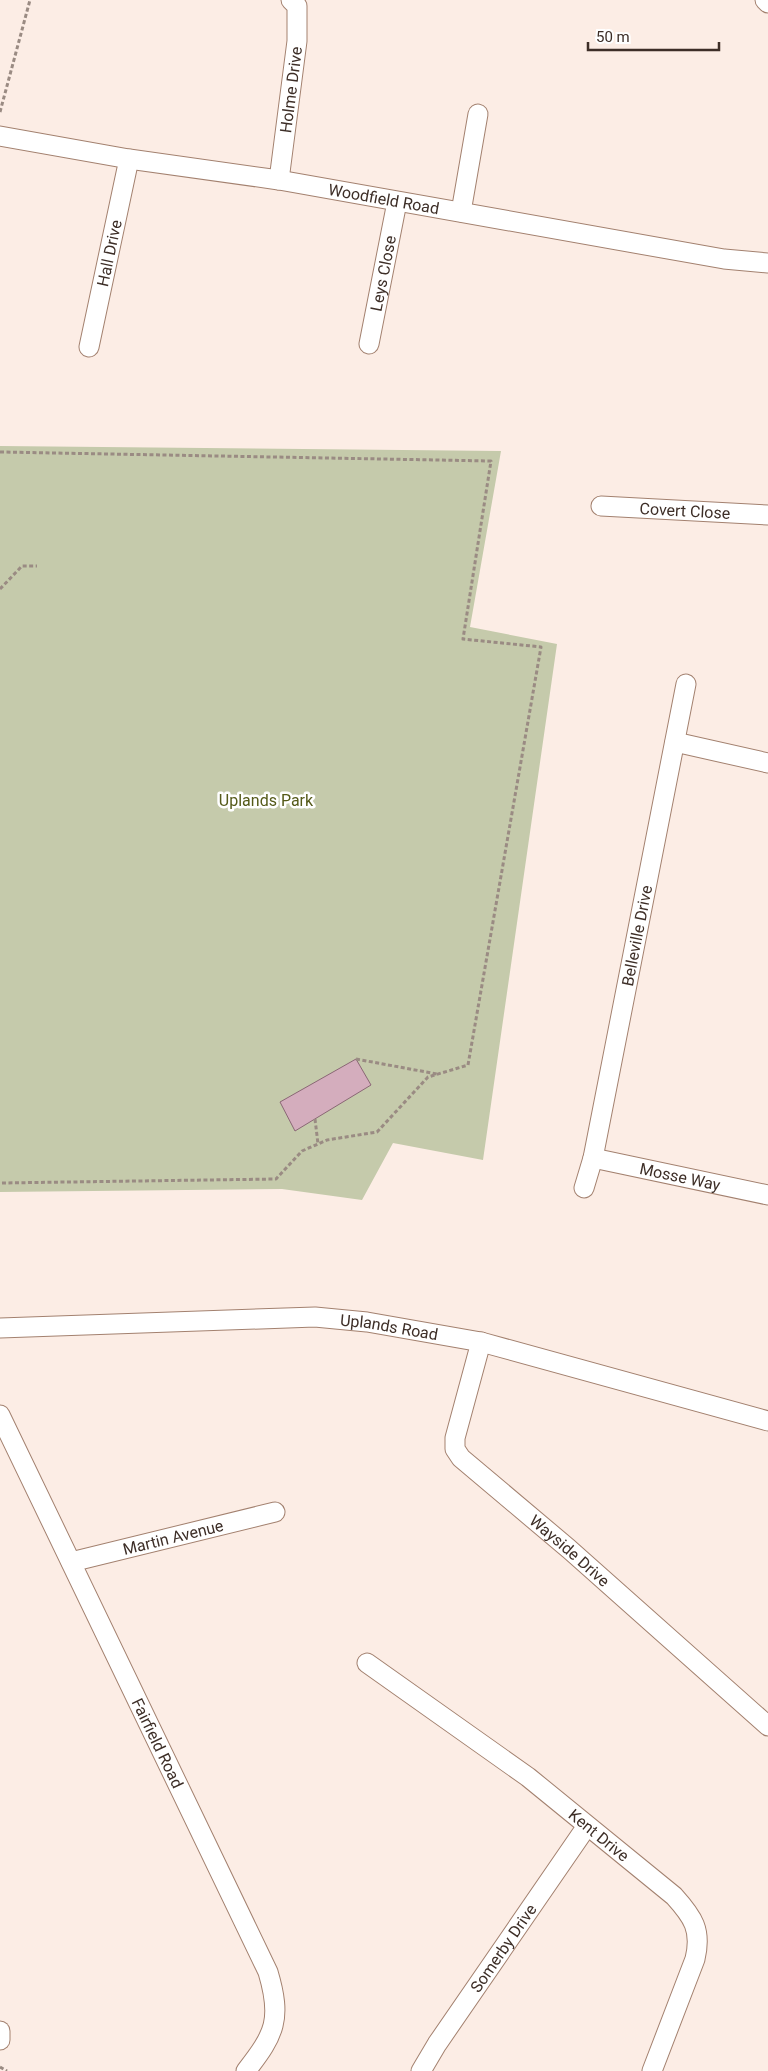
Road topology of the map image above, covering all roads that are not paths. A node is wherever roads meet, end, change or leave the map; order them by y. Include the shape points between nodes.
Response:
1 (291, 0) edge
2 (765, 0) edge
3 (768, 3) edge
4 (478, 114) dead end
5 (0, 136) edge
6 (129, 158) junction
7 (279, 180) junction
8 (397, 202) junction
9 (461, 212) junction
10 (768, 263) edge
11 (369, 344) dead end
12 (89, 347) dead end
13 (601, 506) dead end
14 (768, 515) edge
15 (686, 684) dead end
16 (675, 742) junction
17 (768, 763) edge
18 (593, 1158) junction
19 (584, 1188) dead end
20 (768, 1195) edge
21 (0, 1328) edge
22 (481, 1342) junction
23 (0, 1415) edge
24 (768, 1421) edge
25 (275, 1512) dead end
26 (71, 1562) junction
27 (367, 1663) dead end
28 (768, 1726) edge
29 (587, 1826) junction
30 (0, 2031) edge
31 (0, 2040) edge
32 (246, 2071) edge
33 (421, 2071) edge
34 (652, 2071) edge

1 - 7 street, Holme Drive via 297,6 297,41
2 - 3 street
4 - 9 street
5 - 6 street, Woodfield Road
6 - 7 street, Woodfield Road
6 - 12 street, Hall Drive
7 - 8 street, Woodfield Road
8 - 9 street, Woodfield Road
8 - 11 street, Leys Close
9 - 10 street, Woodfield Road via 724,259
13 - 14 street, Covert Close
15 - 16 street, Belleville Drive
16 - 17 street
16 - 18 street, Belleville Drive
18 - 19 street, Belleville Drive
18 - 20 street, Mosse Way
21 - 22 street, Uplands Road via 315,1317 368,1322
22 - 24 street, Uplands Road
22 - 28 street, Wayside Drive via 455,1438 461,1458
23 - 26 street, Fairfield Road
25 - 26 street, Martin Avenue
26 - 32 street, Fairfield Road via 268,1972 275,1997 276,2019 266,2046
27 - 29 street, Kent Drive via 528,1777
29 - 33 street, Somerby Drive
29 - 34 street, Kent Drive via 674,1896 694,1920 698,1933 695,1959
30 - 31 street

